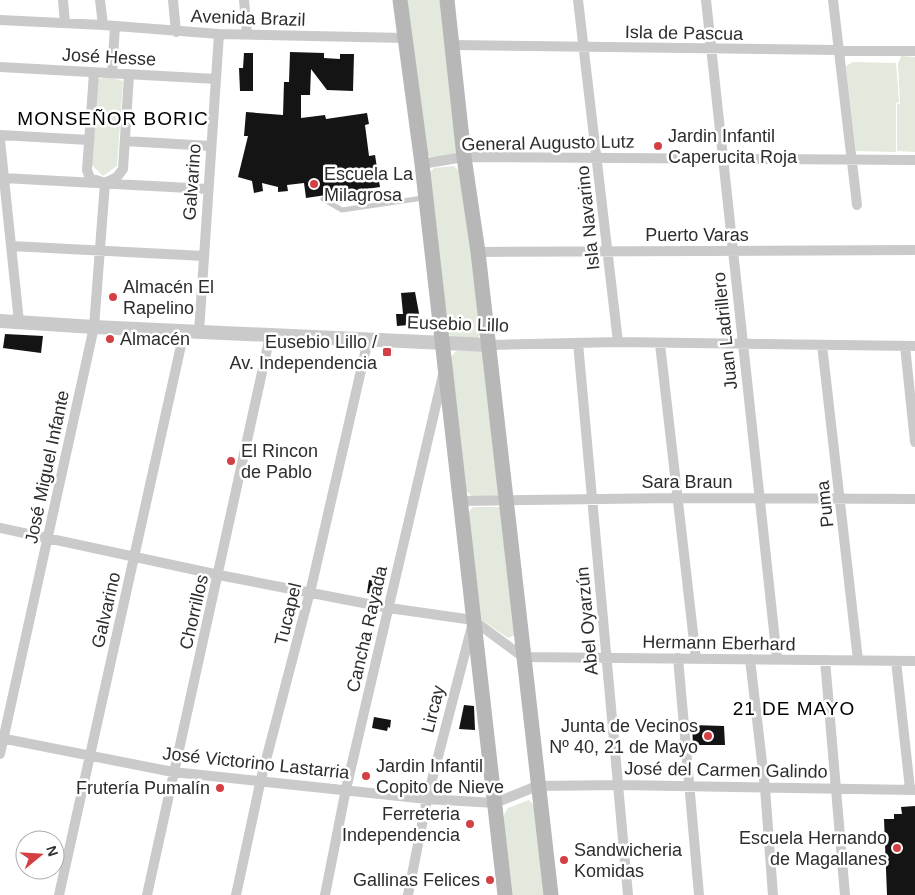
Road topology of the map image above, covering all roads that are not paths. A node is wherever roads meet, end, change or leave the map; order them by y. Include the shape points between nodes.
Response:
1 (63, 0) edge
2 (100, 0) edge
3 (173, 0) edge
4 (244, 0) edge
5 (400, 0) edge
6 (447, 0) edge
7 (578, 0) edge
8 (706, 0) edge
9 (833, 0) edge
10 (0, 20) edge
11 (65, 23) junction
12 (103, 24) junction
13 (115, 26) junction
14 (176, 32) junction
15 (219, 34) junction
16 (247, 34) junction
17 (405, 38) junction
18 (452, 45) junction
19 (583, 48) junction
20 (711, 50) junction
21 (838, 51) junction
22 (915, 51) edge
23 (0, 67) edge
24 (94, 73) junction
25 (112, 74) junction
26 (129, 74) junction
27 (216, 79) junction
28 (0, 135) edge
29 (0, 140) edge
30 (89, 140) junction
31 (125, 141) junction
32 (211, 146) junction
33 (464, 157) junction
34 (598, 158) junction
35 (725, 158) junction
36 (853, 159) junction
37 (915, 160) edge
38 (422, 164) junction
39 (3, 178) junction
40 (105, 183) junction
41 (208, 188) junction
42 (426, 198) junction
43 (323, 199) dead end
44 (858, 204) dead end
45 (10, 246) junction
46 (915, 250) edge
47 (100, 251) junction
48 (608, 251) junction
49 (478, 252) junction
50 (733, 252) junction
51 (204, 256) junction
52 (0, 322) edge
53 (19, 322) junction
54 (94, 327) junction
55 (184, 332) junction
56 (199, 332) junction
57 (270, 336) junction
58 (368, 340) junction
59 (618, 342) junction
60 (440, 343) junction
61 (578, 343) junction
62 (660, 344) junction
63 (488, 345) junction
64 (743, 345) junction
65 (822, 345) junction
66 (910, 346) edge
67 (444, 372) junction
68 (915, 442) edge
69 (676, 498) junction
70 (759, 498) junction
71 (592, 499) junction
72 (506, 500) junction
73 (841, 500) junction
74 (915, 500) edge
75 (459, 501) junction
76 (0, 528) edge
77 (49, 539) junction
78 (134, 556) junction
79 (219, 575) junction
80 (310, 593) junction
81 (388, 608) junction
82 (473, 620) junction
83 (523, 657) junction
84 (606, 658) junction
85 (678, 658) junction
86 (696, 658) junction
87 (750, 659) junction
88 (777, 659) junction
89 (825, 660) junction
90 (858, 660) junction
91 (896, 661) junction
92 (915, 661) edge
93 (2, 739) edge
94 (0, 754) edge
95 (89, 756) junction
96 (174, 772) junction
97 (261, 782) junction
98 (619, 785) junction
99 (537, 786) junction
100 (690, 786) junction
101 (765, 788) junction
102 (837, 788) junction
103 (346, 789) junction
104 (912, 790) edge
105 (427, 799) junction
106 (495, 804) junction
107 (59, 895) edge
108 (147, 895) edge
109 (236, 895) edge
110 (325, 895) edge
111 (408, 895) edge
112 (505, 895) edge
113 (551, 895) edge
114 (628, 895) edge
115 (700, 895) edge
116 (774, 895) edge
117 (845, 895) edge

1 - 11 street
2 - 12 street
3 - 14 street
4 - 16 street
5 - 17 main road
6 - 18 main road
7 - 19 street, Isla Navarino
8 - 20 street, Juan Ladrillero
9 - 21 street
10 - 11 street, Avenida Brazil
11 - 12 street, Avenida Brazil
12 - 13 street, Avenida Brazil
13 - 14 street, Avenida Brazil
13 - 25 street
14 - 15 street, Avenida Brazil
15 - 16 street, Avenida Brazil
15 - 27 street, Galvarino
16 - 17 street, Avenida Brazil
17 - 38 main road
18 - 19 street, Isla de Pascua
18 - 33 main road
19 - 20 street, Isla de Pascua
19 - 34 street, Isla Navarino
20 - 21 street, Isla de Pascua
20 - 35 street, Juan Ladrillero
21 - 22 street, Isla de Pascua
21 - 36 street
23 - 24 street, José Hesse
24 - 25 street, José Hesse
24 - 30 street
25 - 26 street, José Hesse
26 - 27 street, José Hesse
26 - 31 street
27 - 32 street, Galvarino
28 - 30 street
29 - 39 street
30 - 40 street via 87,170 90,178
31 - 32 street
31 - 40 street via 123,169 117,177
32 - 41 street, Galvarino
33 - 34 street, General Augusto Lutz
33 - 38 street, General Augusto Lutz
33 - 49 main road
34 - 35 street, General Augusto Lutz
34 - 48 street, Isla Navarino
35 - 36 street, General Augusto Lutz
35 - 50 street, Juan Ladrillero
36 - 37 street, General Augusto Lutz
36 - 44 street
38 - 42 main road
39 - 40 street
39 - 45 street
40 - 41 street
40 - 47 street, José Miguel Infante
41 - 51 street, Galvarino
42 - 43 lane via 342,210
42 - 60 main road
45 - 47 street
45 - 53 street
46 - 50 street, Puerto Varas
47 - 51 street
47 - 54 street, José Miguel Infante
48 - 49 street, Puerto Varas
48 - 50 street, Puerto Varas
48 - 59 street, Isla Navarino
49 - 63 main road
50 - 64 street, Juan Ladrillero
51 - 56 street, Galvarino
52 - 53 street, Eusebio Lillo
53 - 54 street, Eusebio Lillo
54 - 55 street, Eusebio Lillo
54 - 77 street, José Miguel Infante
55 - 56 street, Eusebio Lillo
55 - 78 street, Galvarino
56 - 57 street, Eusebio Lillo
57 - 58 street, Eusebio Lillo
57 - 79 street, Chorrillos
58 - 60 street, Eusebio Lillo
58 - 80 street, Tucapel
59 - 61 street, Eusebio Lillo
59 - 62 street, Eusebio Lillo
60 - 63 street, Eusebio Lillo
60 - 67 main road
61 - 63 street, Eusebio Lillo
61 - 71 street, Abel Oyarzún
62 - 64 street, Eusebio Lillo
62 - 69 street
63 - 72 main road
64 - 65 street, Eusebio Lillo
64 - 70 street, Juan Ladrillero
65 - 66 street, Eusebio Lillo
65 - 73 street, Puma
66 - 68 street
67 - 75 main road
67 - 81 street, Cancha Rayada
69 - 70 street, Sara Braun
69 - 71 street, Sara Braun
69 - 86 street
70 - 73 street, Sara Braun
70 - 88 street, Juan Ladrillero
71 - 72 street, Sara Braun
71 - 84 street, Abel Oyarzún
72 - 75 street, Sara Braun
72 - 83 main road
73 - 74 street, Sara Braun
73 - 90 street, Puma
75 - 82 main road
76 - 77 street
77 - 78 street
77 - 93 street, José Miguel Infante
78 - 79 street
78 - 95 street, Galvarino
79 - 80 street
79 - 96 street, Chorrillos
80 - 81 street
80 - 97 street, Tucapel
81 - 82 street
81 - 103 street, Cancha Rayada
82 - 83 street
82 - 105 street, Lircay
82 - 106 main road
83 - 84 street, Hermann Eberhard
83 - 99 main road
84 - 85 street, Hermann Eberhard
84 - 98 street, Abel Oyarzún
85 - 86 street, Hermann Eberhard
85 - 100 street
86 - 87 street, Hermann Eberhard
87 - 88 street, Hermann Eberhard
87 - 101 street
88 - 89 street, Hermann Eberhard
89 - 90 street, Hermann Eberhard
89 - 102 street
90 - 91 street, Hermann Eberhard
91 - 92 street, Hermann Eberhard
91 - 104 street
93 - 94 street, José Miguel Infante
93 - 95 street, José Victorino Lastarria
95 - 96 street, José Victorino Lastarria
95 - 107 street, Galvarino
96 - 97 street, José Victorino Lastarria
96 - 108 street, Chorrillos
97 - 103 street, José Victorino Lastarria
97 - 109 street, Tucapel
98 - 99 street, José del Carmen Galindo
98 - 100 street, José del Carmen Galindo
98 - 114 street, Abel Oyarzún
99 - 106 street, José Victorino Lastarria
99 - 113 main road
100 - 101 street, José del Carmen Galindo
100 - 115 street
101 - 102 street, José del Carmen Galindo
101 - 116 street
102 - 104 street, José del Carmen Galindo
102 - 117 street
103 - 105 street, José Victorino Lastarria
103 - 110 street, Cancha Rayada
105 - 106 street, José Victorino Lastarria
105 - 111 street, Lircay
106 - 112 main road

